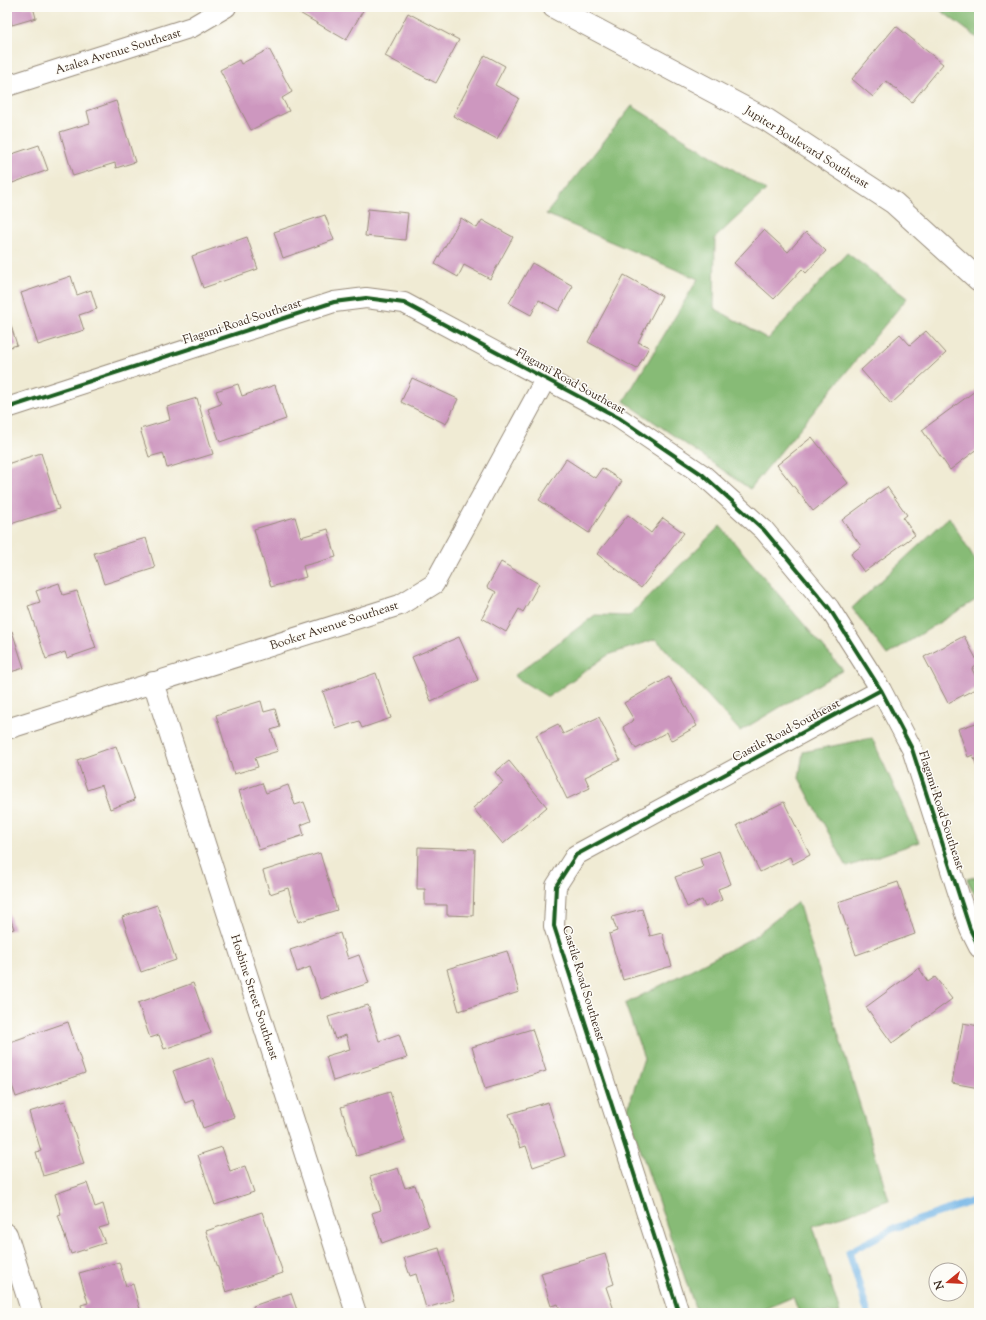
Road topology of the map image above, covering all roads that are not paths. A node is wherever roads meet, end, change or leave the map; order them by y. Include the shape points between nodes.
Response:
1 (226, 7) edge
2 (554, 7) edge
3 (7, 86) edge
4 (979, 280) edge
5 (546, 378) junction
6 (7, 408) edge
7 (153, 682) junction
8 (881, 690) junction
9 (7, 729) edge
10 (979, 947) edge
11 (7, 1234) edge
12 (32, 1313) edge
13 (356, 1313) edge
14 (678, 1313) edge

1 - 3 street, Azalea Avenue Southeast via 192,28
2 - 4 street, Jupiter Boulevard Southeast via 767,120 894,203
5 - 6 street, Flagami Road Southeast via 404,303 366,298 334,302
5 - 7 street, Booker Avenue Southeast via 434,584 400,605
5 - 8 street, Flagami Road Southeast via 619,418 703,475 764,530 829,608
7 - 9 street, Booker Avenue Southeast
7 - 13 street, Hosbine Street Southeast
8 - 10 street, Flagami Road Southeast via 912,749 970,929
8 - 14 street, Castile Road Southeast via 576,855 556,886 554,926
11 - 12 street

